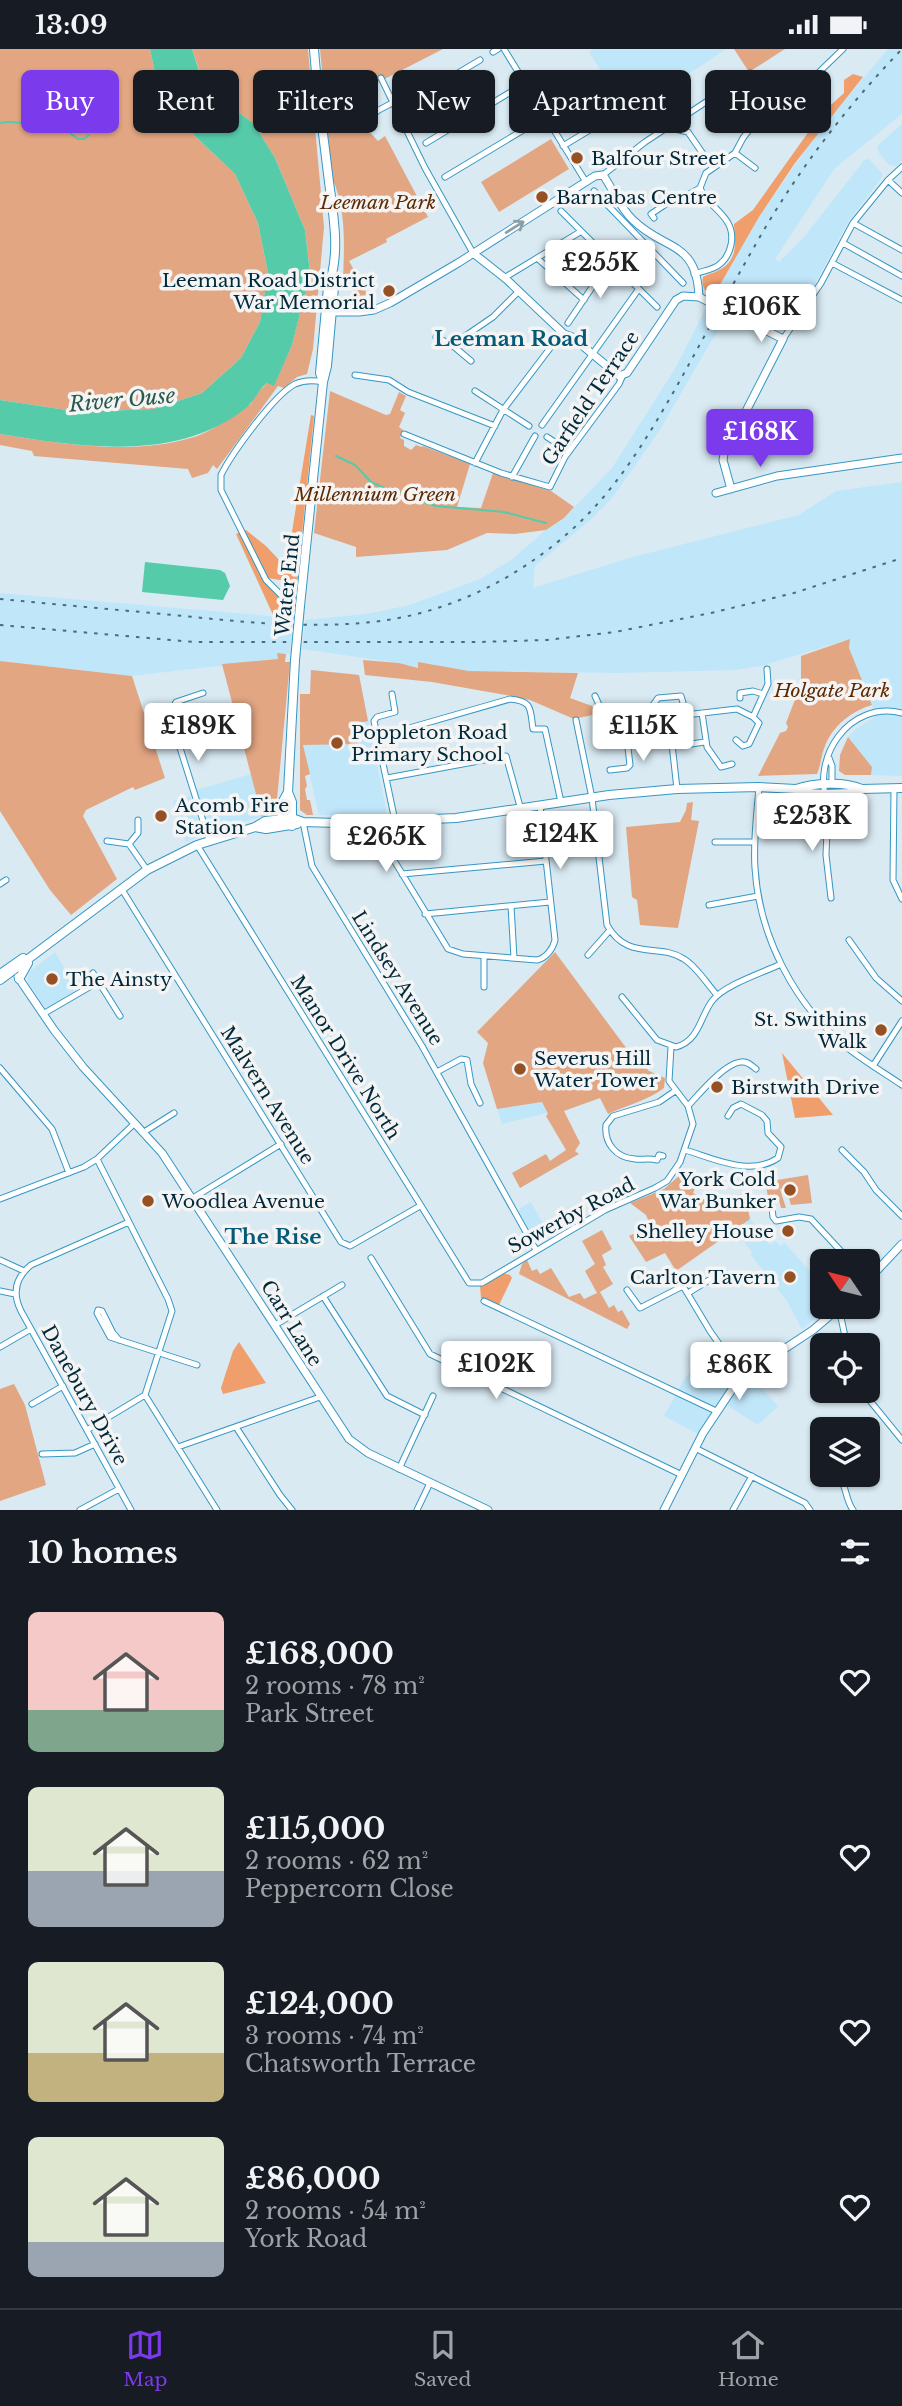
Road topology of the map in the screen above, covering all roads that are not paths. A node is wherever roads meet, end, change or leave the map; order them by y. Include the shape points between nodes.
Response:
1 (314, 49) edge
2 (504, 49) edge
3 (844, 49) edge
4 (480, 60) dead end
5 (459, 70) edge
6 (516, 70) edge
7 (825, 70) edge
8 (382, 78) dead end
9 (509, 93) edge
10 (392, 98) edge
11 (705, 103) edge
12 (409, 133) edge
13 (518, 133) edge
14 (555, 133) edge
15 (584, 133) edge
16 (689, 133) edge
17 (748, 133) edge
18 (426, 143) dead end
19 (563, 146) junction
20 (735, 153) junction
21 (712, 167) junction
22 (902, 167) edge
23 (755, 168) dead end
24 (603, 175) junction
25 (445, 177) dead end
26 (888, 180) junction
27 (586, 182) junction
28 (700, 188) junction
29 (594, 191) dead end
30 (902, 193) edge
31 (561, 211) dead end
32 (654, 218) dead end
33 (853, 223) junction
34 (646, 230) junction
35 (580, 232) junction
36 (638, 238) junction
37 (843, 243) junction
38 (594, 247) junction
39 (902, 250) edge
40 (474, 253) junction
41 (537, 258) junction
42 (609, 262) junction
43 (578, 264) dead end
44 (832, 264) junction
45 (694, 275) junction
46 (902, 277) edge
47 (504, 278) junction
48 (683, 283) dead end
49 (638, 290) junction
50 (518, 292) junction
51 (686, 295) junction
52 (699, 297) junction
53 (584, 300) junction
54 (902, 300) edge
55 (657, 307) dead end
56 (329, 312) junction
57 (568, 323) dead end
58 (436, 337) dead end
59 (557, 339) dead end
60 (783, 339) junction
61 (452, 345) junction
62 (593, 355) junction
63 (471, 361) dead end
64 (366, 368) dead end
65 (355, 375) dead end
66 (365, 376) junction
67 (622, 377) junction
68 (323, 382) junction
69 (475, 391) dead end
70 (503, 410) junction
71 (542, 425) dead end
72 (495, 426) junction
73 (529, 426) dead end
74 (404, 434) dead end
75 (535, 436) dead end
76 (547, 437) dead end
77 (569, 451) junction
78 (902, 458) edge
79 (475, 463) junction
80 (512, 477) junction
81 (730, 489) junction
82 (716, 493) dead end
83 (293, 599) dead end
84 (767, 669) dead end
85 (203, 693) dead end
86 (392, 694) dead end
87 (763, 694) junction
88 (595, 696) dead end
89 (740, 698) dead end
90 (684, 706) dead end
91 (702, 713) junction
92 (902, 713) edge
93 (669, 717) junction
94 (654, 718) junction
95 (755, 718) junction
96 (576, 720) dead end
97 (625, 722) junction
98 (378, 737) junction
99 (736, 740) dead end
100 (705, 743) junction
101 (691, 744) dead end
102 (732, 765) dead end
103 (610, 770) dead end
104 (387, 778) junction
105 (759, 787) junction
106 (898, 788) edge
107 (677, 789) junction
108 (827, 790) junction
109 (288, 792) junction
110 (592, 798) junction
111 (561, 803) junction
112 (540, 806) junction
113 (521, 810) junction
114 (138, 820) dead end
115 (370, 821) junction
116 (395, 821) junction
117 (292, 822) junction
118 (303, 822) junction
119 (281, 823) junction
120 (209, 840) junction
121 (107, 841) dead end
122 (715, 842) dead end
123 (754, 842) junction
124 (129, 844) junction
125 (197, 845) junction
126 (546, 860) junction
127 (147, 870) junction
128 (402, 874) junction
129 (6, 880) dead end
130 (0, 884) edge
131 (121, 888) junction
132 (758, 896) junction
133 (831, 898) dead end
134 (902, 899) edge
135 (550, 902) junction
136 (709, 905) dead end
137 (511, 906) junction
138 (425, 914) junction
139 (610, 930) junction
140 (849, 940) dead end
141 (588, 955) dead end
142 (484, 956) junction
143 (514, 958) junction
144 (781, 964) junction
145 (15, 972) junction
146 (93, 973) dead end
147 (0, 974) edge
148 (0, 980) edge
149 (98, 982) junction
150 (484, 987) dead end
151 (717, 995) junction
152 (622, 997) dead end
153 (902, 1001) edge
154 (43, 1014) junction
155 (120, 1016) dead end
156 (902, 1021) edge
157 (671, 1047) junction
158 (467, 1059) junction
159 (475, 1061) dead end
160 (873, 1066) junction
161 (0, 1068) edge
162 (756, 1069) dead end
163 (437, 1072) junction
164 (902, 1085) edge
165 (675, 1091) junction
166 (480, 1103) dead end
167 (688, 1106) junction
168 (174, 1113) dead end
169 (728, 1116) dead end
170 (135, 1123) junction
171 (144, 1132) junction
172 (281, 1144) junction
173 (685, 1150) junction
174 (842, 1150) dead end
175 (663, 1156) dead end
176 (97, 1159) junction
177 (69, 1173) junction
178 (193, 1198) junction
179 (0, 1199) edge
180 (419, 1206) junction
181 (772, 1206) dead end
182 (902, 1216) edge
183 (130, 1222) junction
184 (902, 1244) edge
185 (839, 1249) edge
186 (536, 1250) junction
187 (371, 1258) dead end
188 (0, 1260) edge
189 (880, 1267) edge
190 (24, 1271) junction
191 (737, 1279) dead end
192 (471, 1284) joint
193 (342, 1285) dead end
194 (627, 1290) dead end
195 (0, 1291) edge
196 (688, 1293) junction
197 (15, 1294) junction
198 (323, 1296) junction
199 (484, 1301) dead end
200 (826, 1319) edge
201 (275, 1325) junction
202 (31, 1329) junction
203 (119, 1340) junction
204 (0, 1347) edge
205 (160, 1353) junction
206 (197, 1365) dead end
207 (742, 1377) junction
208 (63, 1386) junction
209 (145, 1395) junction
210 (433, 1396) dead end
211 (320, 1397) junction
212 (872, 1403) edge
213 (32, 1405) dead end
214 (716, 1411) junction
215 (425, 1415) junction
216 (236, 1427) junction
217 (87, 1430) junction
218 (902, 1440) edge
219 (94, 1444) junction
220 (178, 1447) junction
221 (695, 1448) junction
222 (42, 1454) dead end
223 (399, 1469) junction
224 (682, 1475) junction
225 (752, 1476) junction
226 (430, 1483) junction
227 (844, 1487) edge
228 (119, 1489) junction
229 (810, 1508) edge
230 (80, 1510) edge
231 (131, 1510) edge
232 (218, 1510) edge
233 (292, 1510) edge
234 (417, 1510) edge
235 (488, 1510) edge
236 (664, 1510) edge
237 (733, 1510) edge
238 (853, 1510) edge

1 - 56 main road, Water End via 334,228 334,287
2 - 6 street
3 - 7 street
4 - 5 street
8 - 10 street
9 - 18 street
11 - 24 street
12 - 40 street
13 - 25 street
14 - 19 street
15 - 19 street
16 - 21 street
17 - 20 street
19 - 27 street
20 - 21 street
20 - 23 street
21 - 28 street
22 - 26 street
24 - 27 street
24 - 34 street via 628,215
26 - 30 street
26 - 33 street
40 -> 27 street
28 - 32 street via 669,202 651,214
28 - 45 street via 728,224 732,243 720,264
29 - 36 street
31 - 35 street
33 - 37 street
33 - 39 street
34 - 36 street
34 - 45 street via 680,249
35 - 38 street
35 - 41 street
36 - 48 street
37 - 44 street
37 - 46 street
38 - 42 street
38 - 43 street
40 - 47 street
40 - 56 street via 374,310
41 - 47 street
41 - 53 street
42 - 49 street
42 - 53 street
44 - 54 street
44 - 60 street
45 - 51 street
45 - 52 street
47 - 50 street
49 - 55 street
49 - 62 street
50 - 61 street via 493,317
50 - 62 street
51 - 52 street
51 - 67 street, Garfield Terrace via 676,300
52 - 60 street
53 - 57 street
56 - 68 main road, Water End
58 - 61 street
59 - 70 street
60 - 81 street via 724,454
61 - 63 street
62 - 67 street
62 - 71 street
64 - 66 street
65 - 66 street
66 - 72 street via 389,380
67 - 77 street, Garfield Terrace
68 - 83 street via 300,382 287,389 220,475 221,490 266,580 281,595
68 - 109 main road, Water End, bridge via 295,660
69 - 70 street
70 - 72 street
70 - 73 street
72 - 79 street
74 - 79 street
75 - 80 street
76 - 77 street
77 - 80 street, Garfield Terrace via 550,487
78 - 81 street
79 - 80 street
81 - 82 street
84 - 87 street
85 - 120 street via 176,702 170,716
86 - 98 street via 395,712 374,721
87 - 89 street via 741,691
87 - 95 street
88 - 97 street via 600,707
90 - 94 street via 681,696 658,698 653,705
91 - 93 street
91 - 95 street via 733,709
91 - 100 street
92 - 108 street via 878,712 857,719 840,733 824,768
93 - 94 street
93 - 107 street
94 - 97 street
95 - 99 street via 749,744 743,746
96 - 110 street
97 - 103 street via 630,765
98 - 104 street
98 - 111 street via 512,699 527,702 533,729 544,728
100 - 101 street
100 - 102 street via 719,765
104 - 113 street via 506,756
104 - 116 street
105 - 107 main road
105 - 108 main road
105 - 123 street
106 - 108 main road via 852,785
106 - 134 street via 893,880
107 - 110 main road
108 - 133 street via 825,855
109 - 117 main road, Water End
109 - 119 main road, Water End
110 - 111 main road
110 - 139 street
111 - 112 main road
112 - 113 main road
112 - 126 street
113 - 116 main road
114 - 124 street via 138,833
115 - 116 main road
115 - 118 main road
115 - 128 street
117 - 118 main road
117 - 119 main road
118 - 163 street, Lindsey Avenue via 312,866
119 - 120 main road via 265,821
120 - 125 main road
121 - 124 street
122 - 123 street
123 - 132 street
124 - 127 street
125 - 127 main road
125 - 180 street, Manor Drive North
126 - 128 street
126 - 135 street
127 - 131 main road
128 - 138 street
129 - 130 street
131 - 145 main road
131 - 172 street, Malvern Avenue
132 - 136 street
132 - 144 street
135 - 137 street
135 - 143 street via 553,947 543,958
137 - 138 street
137 - 143 street
138 - 142 street via 451,951
139 - 141 street
139 - 151 street via 637,949 684,958
140 - 153 street via 876,978
142 - 143 street
142 - 150 street
144 - 151 street
144 - 160 street via 818,1019
145 - 147 main road
145 - 148 main road
145 - 154 street, Carr Lane
146 - 149 street
149 - 154 street
149 - 155 street
151 - 157 street via 692,1038
152 - 157 street via 657,1040
154 - 170 street, Carr Lane via 89,1075
156 - 160 street
157 - 165 street via 669,1079
158 - 159 street, Lindsey Avenue
158 - 163 street, Lindsey Avenue
158 - 166 street, Lindsey Avenue
160 - 164 street
161 - 177 street via 52,1129
162 - 167 street via 736,1063
163 - 186 street, Lindsey Avenue
165 - 167 street
165 - 175 street via 651,1106 613,1116 606,1125 607,1139 620,1155 657,1160
167 - 173 street, Sowerby Road via 693,1123
168 - 171 street
169 - 173 street via 741,1104 762,1115 768,1133 781,1147 778,1158 746,1166
170 - 171 street, Carr Lane
170 - 176 street
171 - 178 street, Carr Lane
172 - 178 street
172 - 180 street, Malvern Avenue via 345,1245
173 - 186 street, Sowerby Road via 667,1181
174 - 182 street
176 - 177 street
176 - 183 street
177 - 179 street
178 - 201 street, Carr Lane
180 - 192 street, Manor Drive North
181 - 185 street via 776,1220 811,1219
183 - 190 street
183 - 205 street via 172,1307
184 - 189 street
186 - 192 street, Sowerby Road via 482,1283
187 - 224 street via 430,1354
188 - 190 street
190 - 197 street
191 - 196 street via 722,1272
193 - 198 street
194 - 196 street via 640,1308 683,1286
195 - 197 street
196 - 207 street
197 - 202 street, Danebury Drive
198 - 201 street
198 - 215 street via 387,1396
199 - 214 street
200 - 207 street
201 - 211 street, Carr Lane
202 - 204 street
202 - 208 street, Danebury Drive
203 - 203 street via 102,1311 99,1310 108,1335
203 - 205 street
205 - 206 street
205 - 209 street
207 - 214 street
208 - 213 street
208 - 217 street, Danebury Drive
209 - 217 street
209 - 220 street
210 - 215 street
211 - 216 street
211 - 223 street, Carr Lane via 349,1439
212 - 218 street
214 - 221 street
215 - 223 street
216 - 220 street
216 - 233 street
217 - 219 street, Danebury Drive
219 - 222 street via 75,1453
219 - 228 street, Danebury Drive
220 - 232 street
221 - 224 street
221 - 225 street
223 - 226 street, Carr Lane
224 - 236 street
225 - 229 street
225 - 237 street
226 - 234 street
226 - 235 street, Carr Lane
227 - 238 street
228 - 230 street
228 - 231 street, Danebury Drive

